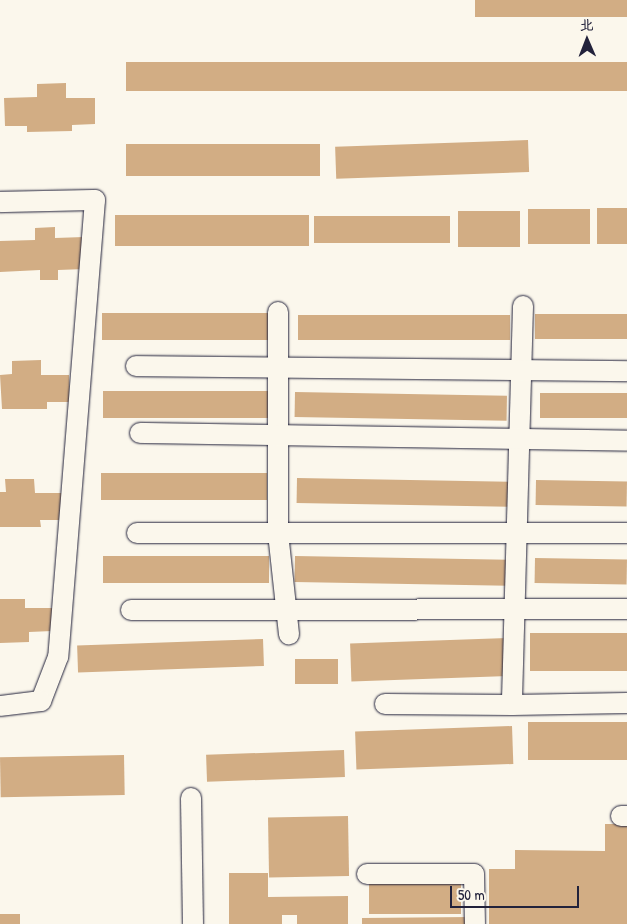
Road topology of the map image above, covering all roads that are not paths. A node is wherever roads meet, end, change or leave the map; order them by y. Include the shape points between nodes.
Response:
1 (0, 202) edge
2 (523, 306) dead end
3 (278, 312) dead end
4 (136, 366) dead end
5 (279, 368) junction
6 (521, 370) junction
7 (627, 372) edge
8 (140, 433) dead end
9 (278, 434) junction
10 (519, 439) junction
11 (627, 441) edge
12 (137, 533) dead end
13 (278, 533) junction
14 (517, 533) junction
15 (627, 533) edge
16 (514, 607) junction
17 (284, 608) junction
18 (627, 609) edge
19 (131, 610) dead end
20 (289, 634) dead end
21 (627, 703) edge
22 (386, 704) dead end
23 (512, 705) junction
24 (0, 706) edge
25 (190, 798) dead end
26 (367, 874) dead end
27 (193, 924) edge
28 (475, 924) edge

1 - 24 street via 95,200 58,657 42,701
2 - 6 street
3 - 5 street
4 - 5 street
5 - 6 street
5 - 9 street
6 - 7 street
6 - 10 street
8 - 9 street
9 - 10 street
9 - 13 street
10 - 11 street
10 - 14 street
12 - 13 street
13 - 14 street
13 - 17 street
14 - 15 street
14 - 16 street
16 - 17 street
16 - 18 street
16 - 23 street
17 - 19 street
17 - 20 street
21 - 23 street
22 - 23 street
25 - 27 street
26 - 28 street via 474,874

